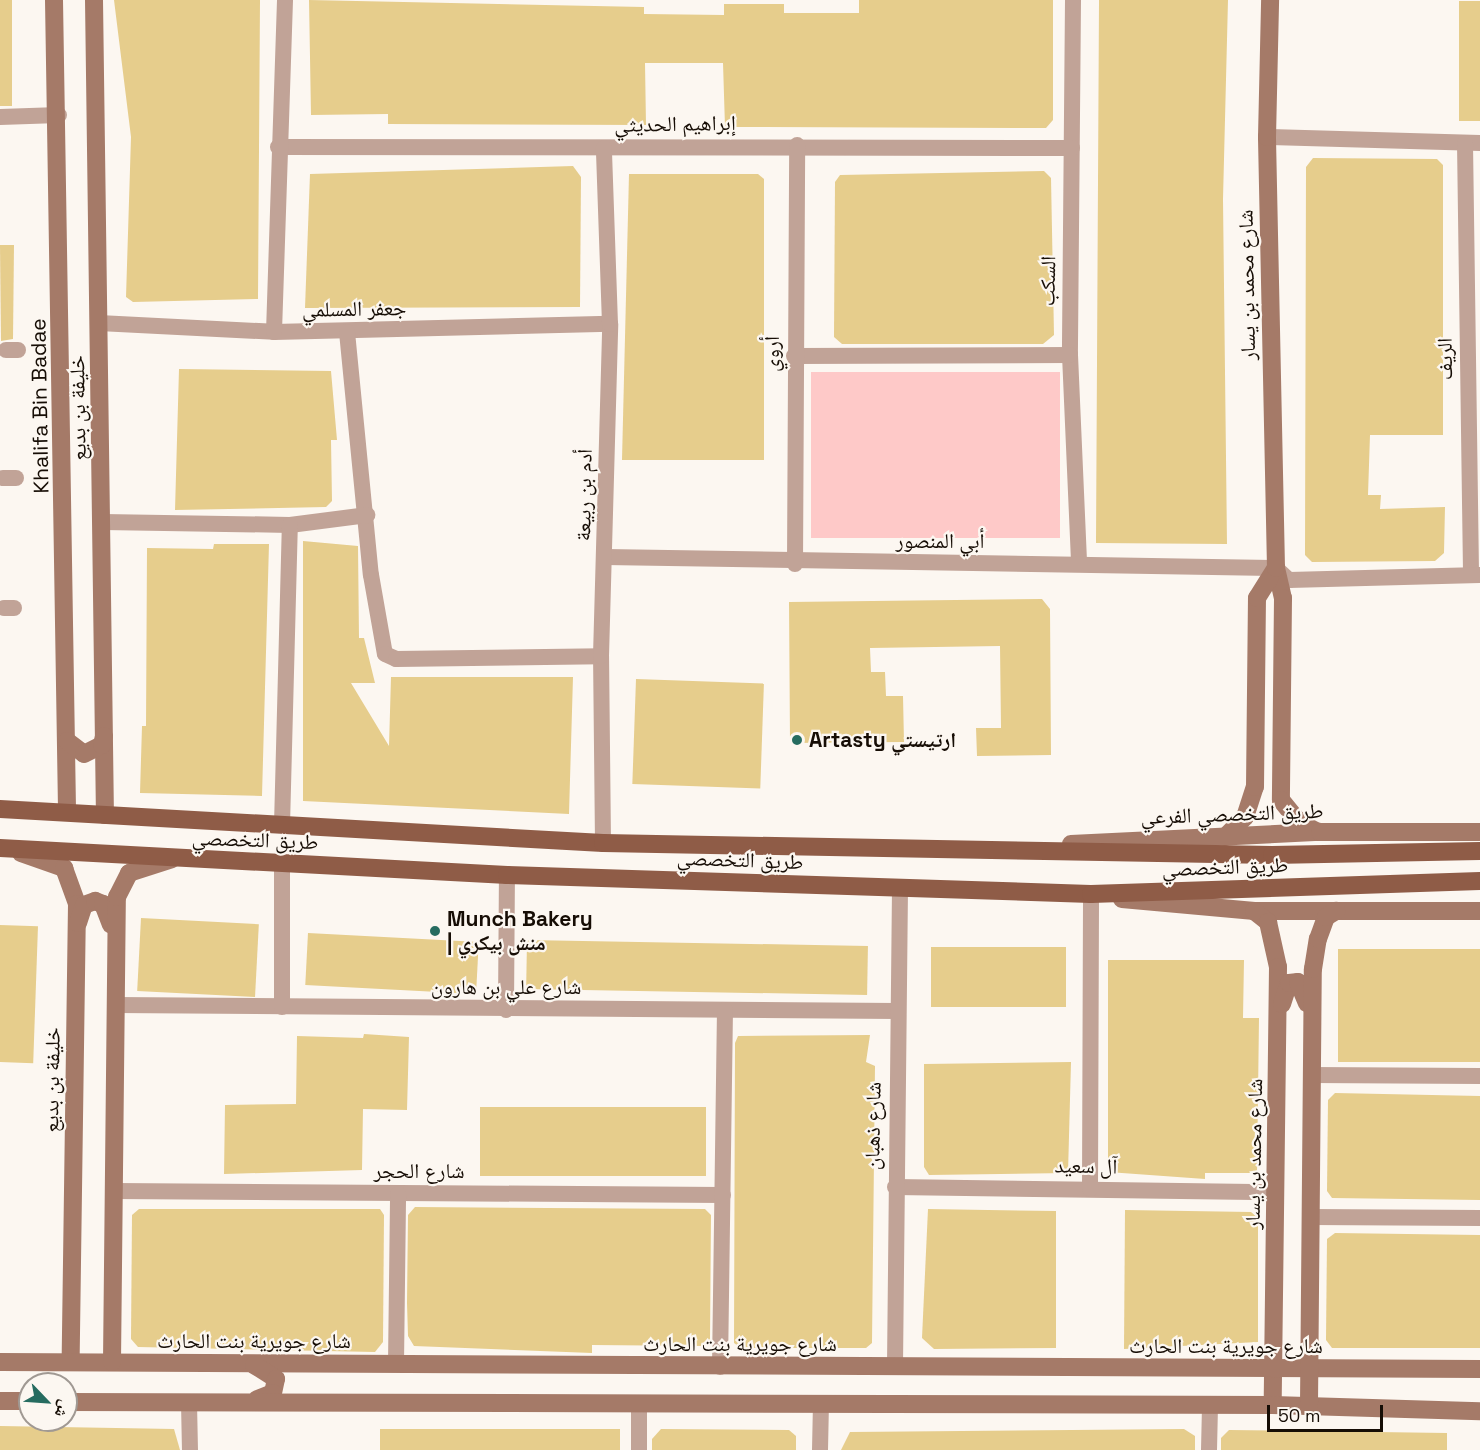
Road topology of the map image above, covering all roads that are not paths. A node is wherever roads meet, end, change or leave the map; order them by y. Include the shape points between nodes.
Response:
1 (54, 0) edge
2 (94, 0) edge
3 (285, 0) edge
4 (1073, 0) edge
5 (1270, 0) edge
6 (59, 115) junction
7 (0, 117) edge
8 (1267, 137) junction
9 (1472, 143) edge
10 (797, 145) junction
11 (278, 147) junction
12 (604, 148) junction
13 (1072, 148) junction
14 (99, 323) junction
15 (610, 324) junction
16 (274, 332) junction
17 (347, 332) junction
18 (1070, 355) junction
19 (794, 356) junction
20 (367, 515) junction
21 (103, 522) junction
22 (290, 525) junction
23 (605, 557) junction
24 (1079, 563) junction
25 (795, 564) junction
26 (1276, 568) junction
27 (1475, 575) edge
28 (601, 656) junction
29 (104, 736) junction
30 (67, 741) junction
31 (0, 808) edge
32 (67, 811) junction
33 (105, 815) junction
34 (282, 825) junction
35 (1320, 832) junction
36 (1480, 832) edge
37 (1225, 837) junction
38 (603, 843) junction
39 (1, 848) edge
40 (986, 850) junction
41 (1480, 850) edge
42 (172, 859) junction
43 (282, 863) junction
44 (507, 875) junction
45 (1480, 881) edge
46 (900, 887) junction
47 (1091, 894) junction
48 (1254, 911) junction
49 (1336, 911) junction
50 (1480, 911) edge
51 (113, 945) junction
52 (77, 947) junction
53 (115, 1005) junction
54 (282, 1007) junction
55 (506, 1010) junction
56 (725, 1010) junction
57 (897, 1011) junction
58 (1278, 1047) junction
59 (1311, 1047) junction
60 (1311, 1074) junction
61 (1480, 1076) edge
62 (895, 1187) junction
63 (1090, 1189) junction
64 (114, 1191) junction
65 (1275, 1192) junction
66 (398, 1194) junction
67 (723, 1195) junction
68 (1310, 1217) junction
69 (1480, 1218) edge
70 (1310, 1322) junction
71 (1274, 1323) junction
72 (71, 1361) junction
73 (0, 1362) edge
74 (112, 1362) junction
75 (252, 1364) junction
76 (308, 1364) junction
77 (396, 1364) junction
78 (895, 1366) junction
79 (720, 1367) junction
80 (1274, 1369) junction
81 (1310, 1369) junction
82 (1376, 1369) junction
83 (1480, 1369) edge
84 (305, 1400) junction
85 (0, 1401) edge
86 (18, 1401) edge
87 (251, 1401) junction
88 (78, 1402) edge
89 (189, 1403) junction
90 (639, 1403) junction
91 (820, 1403) junction
92 (1273, 1405) junction
93 (1210, 1406) junction
94 (1310, 1406) junction
95 (1377, 1408) junction
96 (1480, 1411) edge
97 (190, 1450) edge
98 (639, 1450) edge
99 (820, 1450) edge
100 (1209, 1450) edge

1 - 6 street, Khalifa Bin Badae
2 - 14 street, خليفة بن بديع
3 - 11 street
4 - 13 street, السكب
5 - 8 street, شارع محمد بن يسار
6 - 7 street
6 - 30 street, Khalifa Bin Badae
8 - 9 street
8 - 26 street, شارع محمد بن يسار
9 - 27 street, الريف
10 - 12 street, إبراهيم الحديثي
10 - 13 street, إبراهيم الحديثي
10 - 19 street, أروي
11 - 12 street, إبراهيم الحديثي
11 - 16 street
12 - 15 street, أدم بن ربيعة
13 - 18 street, السكب
14 - 16 street, جعفر المسلمي
14 - 21 street, خليفة بن بديع
15 - 17 street, جعفر المسلمي
15 - 23 street, أدم بن ربيعة
16 - 17 street, جعفر المسلمي
17 - 20 street
18 - 19 street
18 - 24 street, السكب
19 - 25 street, أروي
20 - 22 street
20 - 28 street via 385,654 396,659
21 - 22 street
21 - 29 street, خليفة بن بديع
22 - 34 street
23 - 25 street, أبي المنصور
23 - 28 street, أدم بن ربيعة
24 - 25 street, أبي المنصور
24 - 26 street, أبي المنصور
26 - 27 street via 1289,580
26 - 35 street, شارع محمد بن يسار via 1283,598 1281,800 1299,822
26 - 37 street via 1257,598 1255,787 1245,817
28 - 38 street, أدم بن ربيعة
29 - 30 street via 102,745 84,754
29 - 33 street, خليفة بن بديع
30 - 32 street, Khalifa Bin Badae
31 - 32 main road, طريق التخصصي
32 - 33 main road, طريق التخصصي
33 - 34 main road, طريق التخصصي
34 - 38 main road, طريق التخصصي
35 - 36 street, طريق التخصصي الفرعي
35 - 37 street, طريق التخصصي الفرعي
37 - 40 street, طريق التخصصي الفرعي
38 - 40 main road, طريق التخصصي
39 - 42 main road, طريق التخصصي
39 - 52 street, خليفة بن بديع via 64,868 75,892
40 - 41 main road, طريق التخصصي via 1272,855
42 - 43 main road, طريق التخصصي
42 - 51 street via 129,873 120,884
43 - 44 main road, طريق التخصصي
43 - 54 street
44 - 46 main road, طريق التخصصي
44 - 55 street
45 - 47 main road, طريق التخصصي
46 - 47 main road, طريق التخصصي
46 - 57 street, شارع ذهبان
47 - 48 street
47 - 63 street
48 - 49 street
48 - 58 street, شارع محمد بن يسار via 1268,922 1275,943
49 - 50 street
49 - 59 street via 1326,917 1318,939
51 - 52 street via 110,917 95,901 84,905
51 - 53 street
52 - 72 street, خليفة بن بديع
53 - 54 street, شارع علي بن هارون
53 - 64 street
54 - 55 street, شارع علي بن هارون
55 - 56 street, شارع علي بن هارون
56 - 57 street, شارع علي بن هارون
56 - 67 street
57 - 62 street, شارع ذهبان
58 - 59 street via 1283,998 1289,983 1298,982 1306,993
58 - 65 street, شارع محمد بن يسار
59 - 60 street
60 - 61 street
60 - 68 street
62 - 63 street, آل سعيد
62 - 78 street, شارع ذهبان
63 - 65 street, آل سعيد
64 - 66 street, شارع الحجر
64 - 74 street
65 - 71 street, شارع محمد بن يسار
66 - 67 street, شارع الحجر
66 - 77 street
67 - 79 street
68 - 69 street
68 - 70 street
70 - 71 street via 1305,1353 1290,1363 1279,1350
70 - 81 street
71 - 80 street, شارع محمد بن يسار
72 - 73 street, شارع جويرية بنت الحارث
72 - 74 street, شارع جويرية بنت الحارث
74 - 75 street, شارع جويرية بنت الحارث
75 - 76 street, شارع جويرية بنت الحارث
75 - 87 street via 274,1375 276,1386
76 - 77 street, شارع جويرية بنت الحارث
76 - 84 street via 290,1371 282,1385 285,1393
77 - 79 street, شارع جويرية بنت الحارث
78 - 79 street, شارع جويرية بنت الحارث
78 - 80 street, شارع جويرية بنت الحارث
80 - 81 street, شارع جويرية بنت الحارث
80 - 92 street, شارع محمد بن يسار
81 - 82 street, شارع جويرية بنت الحارث
81 - 94 street
82 - 83 street, شارع جويرية بنت الحارث
82 - 95 street via 1324,1376 1319,1391 1325,1402
84 - 87 street
84 - 90 street
85 - 86 street
87 - 89 street
88 - 89 street
89 - 97 street
90 - 91 street
90 - 98 street
91 - 93 street
91 - 99 street
92 - 93 street
92 - 94 street
93 - 100 street
94 - 95 street
95 - 96 street

